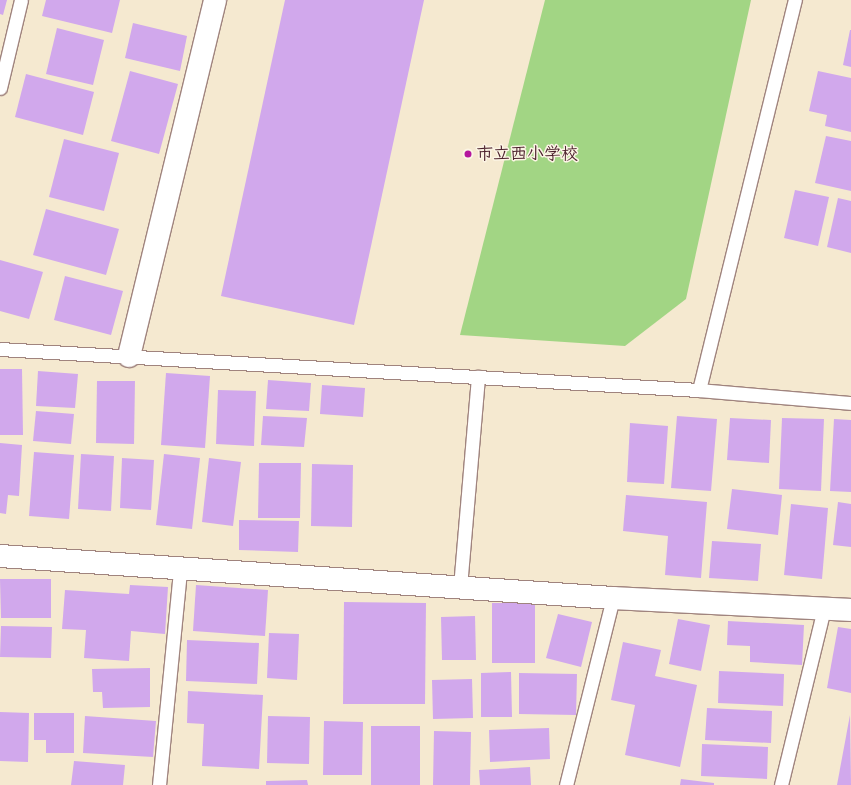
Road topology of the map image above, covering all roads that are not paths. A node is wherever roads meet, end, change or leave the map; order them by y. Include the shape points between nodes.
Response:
1 (21, 0) edge
2 (215, 0) edge
3 (795, 0) edge
4 (0, 88) edge
5 (0, 349) edge
6 (129, 356) junction
7 (478, 376) junction
8 (699, 390) junction
9 (851, 403) edge
10 (0, 556) edge
11 (180, 569) junction
12 (460, 587) junction
13 (613, 598) junction
14 (824, 609) junction
15 (851, 610) edge
16 (159, 785) edge
17 (566, 785) edge
18 (781, 785) edge

1 - 4 lane
2 - 6 street
3 - 8 lane
5 - 6 lane
6 - 7 lane
7 - 8 lane
7 - 12 lane
8 - 9 lane
10 - 11 street
11 - 12 street
11 - 16 lane
12 - 13 street
13 - 14 street
13 - 17 lane
14 - 15 street
14 - 18 lane

